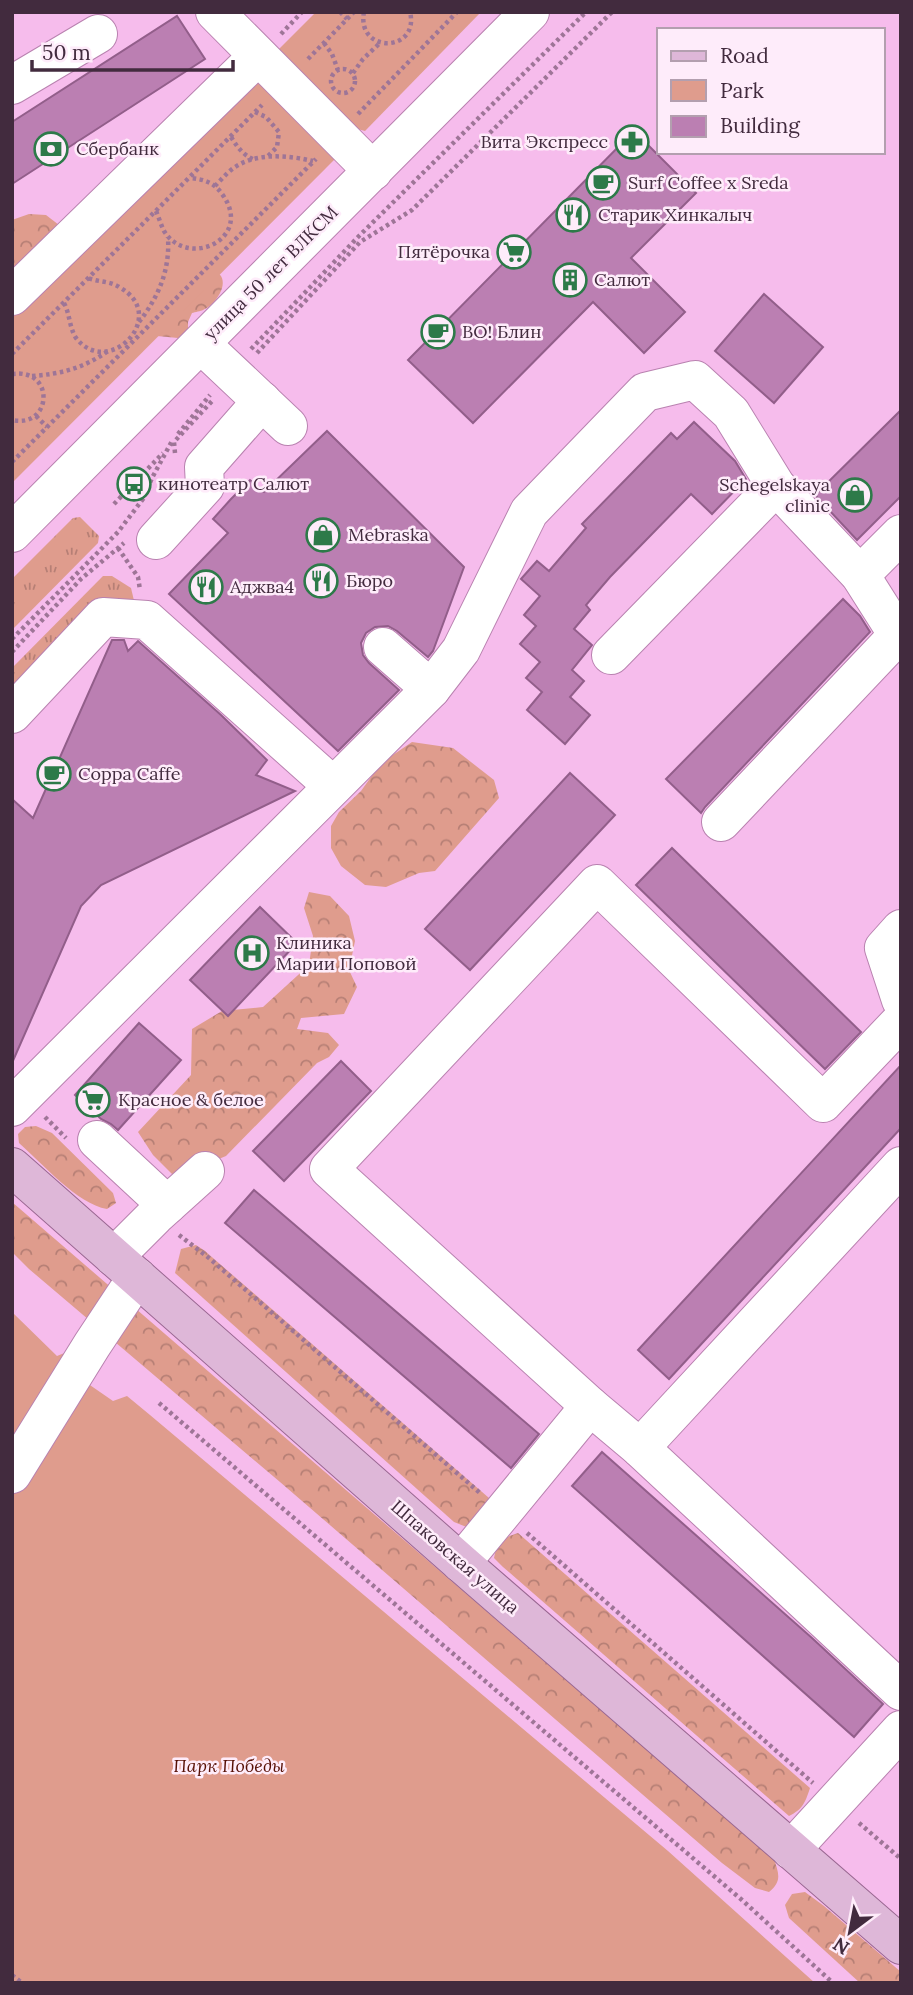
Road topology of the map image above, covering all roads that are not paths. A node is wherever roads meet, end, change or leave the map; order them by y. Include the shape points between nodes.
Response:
1 (215, 12) edge
2 (530, 12) edge
3 (98, 34) dead end
4 (258, 57) junction
5 (12, 85) edge
6 (373, 171) junction
7 (12, 296) edge
8 (201, 344) junction
9 (776, 486) junction
10 (12, 533) edge
11 (901, 534) edge
12 (142, 539) road end
13 (860, 575) junction
14 (383, 647) dead end
15 (611, 655) dead end
16 (431, 689) junction
17 (12, 714) edge
18 (333, 786) junction
19 (721, 822) dead end
20 (901, 929) edge
21 (901, 1000) edge
22 (901, 1021) edge
23 (20, 1090) edge
24 (83, 1141) road end
25 (901, 1166) edge
26 (12, 1167) edge
27 (205, 1171) dead end
28 (161, 1211) junction
29 (126, 1267) junction
30 (590, 1406) junction
31 (640, 1448) junction
32 (12, 1474) edge
33 (461, 1563) junction
34 (901, 1691) edge
35 (901, 1730) edge
36 (791, 1850) junction
37 (901, 1945) edge

1 - 4 street
2 - 6 street, улица 50 лет ВЛКСМ
3 - 5 street
4 - 6 street via 284,83 325,149
4 - 7 street
6 - 8 street, улица 50 лет ВЛКСМ
8 - 10 street, улица 50 лет ВЛКСМ
8 - 12 street via 253,394 204,467 205,486
9 - 13 street
9 - 15 street
9 - 16 street via 732,413 695,380 645,392 528,512 461,650
11 - 13 street
13 - 19 street via 898,635
14 - 16 street
16 - 18 street
17 - 18 street via 103,617 147,620
18 - 23 street
20 - 21 street via 884,948
22 - 30 street via 823,1103 597,884 329,1169
24 - 28 street
25 - 31 street
26 - 29 main road, Шпаковская улица
27 - 28 street
28 - 29 street
29 - 32 street via 92,1345
29 - 33 main road, Шпаковская улица
30 - 31 street
30 - 33 street
31 - 34 street
33 - 36 main road, Шпаковская улица
35 - 36 street
36 - 37 main road, Шпаковская улица

